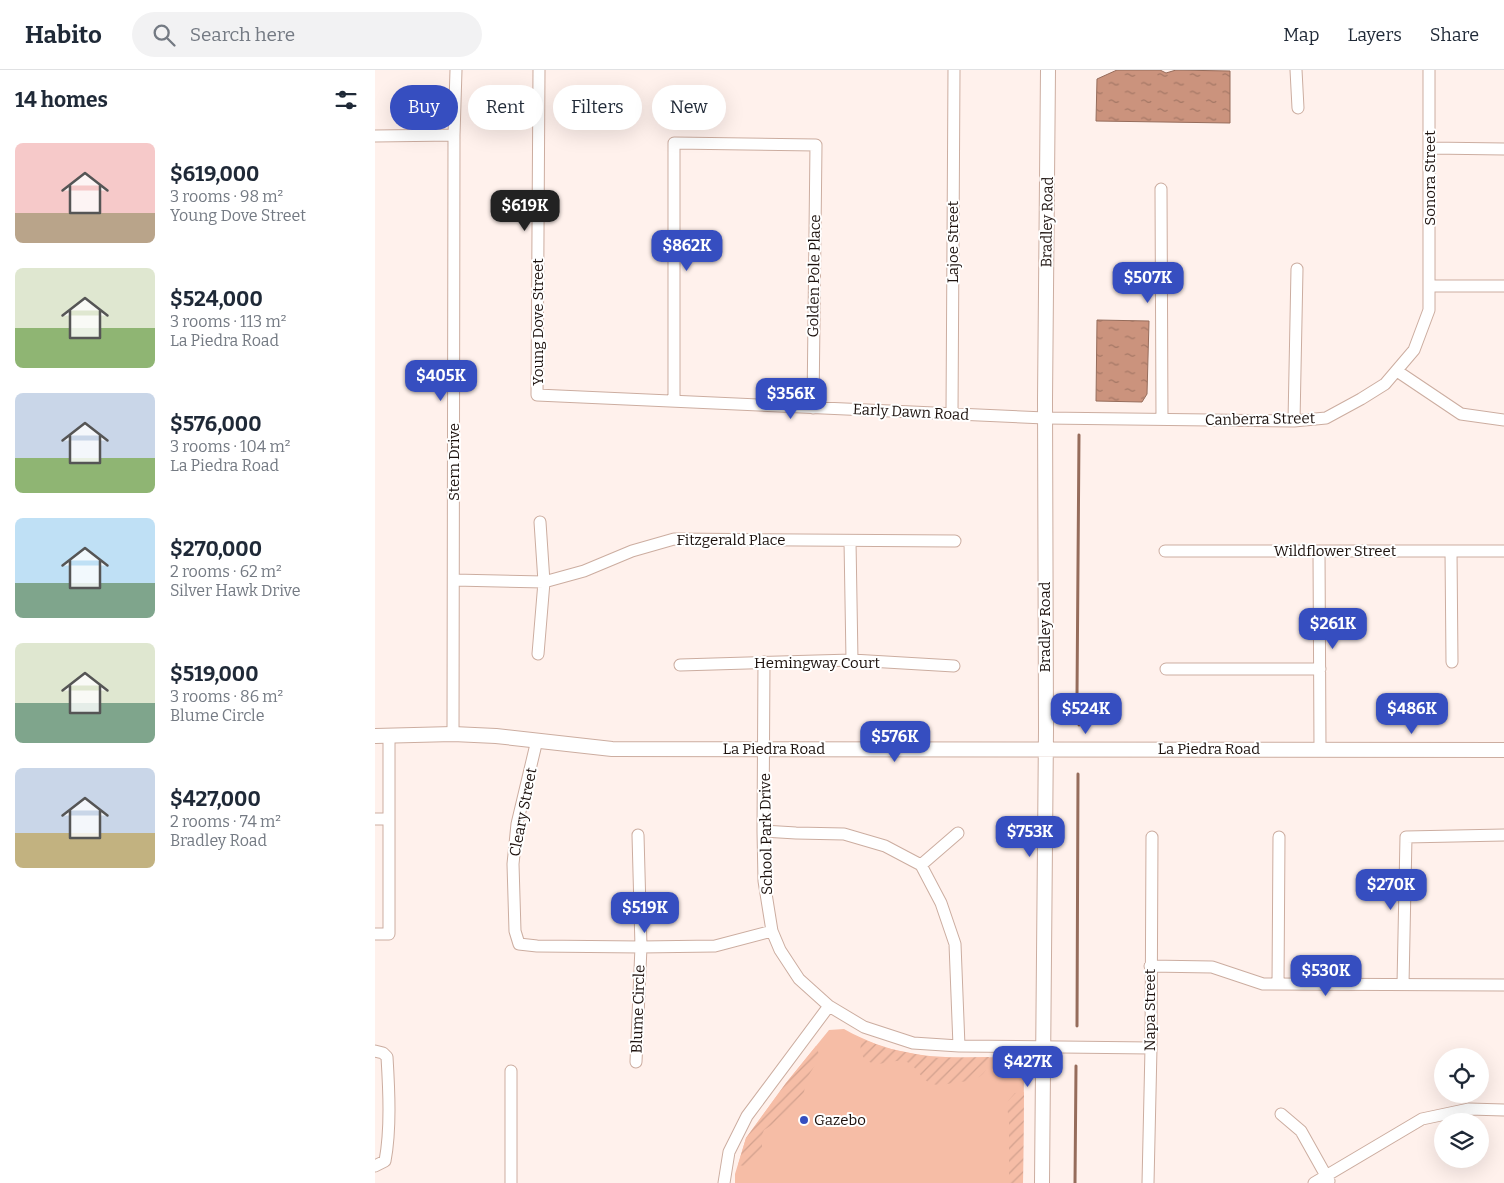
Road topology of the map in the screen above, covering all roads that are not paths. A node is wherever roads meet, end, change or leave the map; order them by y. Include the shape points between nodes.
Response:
1 (456, 70) edge
2 (539, 70) edge
3 (954, 70) edge
4 (1048, 70) edge
5 (1297, 70) edge
6 (1429, 70) edge
7 (1298, 108) dead end
8 (454, 135) junction
9 (375, 136) edge
10 (1430, 148) junction
11 (1504, 149) edge
12 (1161, 189) dead end
13 (1297, 269) dead end
14 (1429, 286) junction
15 (1504, 286) edge
16 (1397, 371) junction
17 (537, 395) joint
18 (674, 401) junction
19 (813, 408) junction
20 (953, 414) junction
21 (1045, 418) junction
22 (1162, 419) junction
23 (1504, 420) edge
24 (1294, 421) junction
25 (540, 522) dead end
26 (851, 541) junction
27 (955, 541) dead end
28 (1165, 551) dead end
29 (1319, 551) junction
30 (1451, 551) junction
31 (1504, 551) edge
32 (454, 580) junction
33 (544, 582) junction
34 (538, 654) dead end
35 (852, 660) junction
36 (764, 662) junction
37 (1452, 662) dead end
38 (679, 665) dead end
39 (954, 666) dead end
40 (1166, 669) dead end
41 (1320, 669) junction
42 (453, 734) junction
43 (375, 736) edge
44 (389, 736) junction
45 (537, 740) junction
46 (764, 749) junction
47 (1046, 749) junction
48 (1320, 749) junction
49 (1504, 750) edge
50 (389, 819) junction
51 (375, 820) edge
52 (763, 831) junction
53 (958, 833) dead end
54 (638, 835) dead end
55 (1504, 835) edge
56 (1152, 837) dead end
57 (1279, 837) dead end
58 (921, 866) junction
59 (772, 931) junction
60 (375, 934) edge
61 (641, 947) junction
62 (1150, 966) junction
63 (1278, 984) junction
64 (1403, 984) junction
65 (1504, 985) edge
66 (829, 1006) junction
67 (959, 1046) junction
68 (1043, 1047) junction
69 (1151, 1048) junction
70 (375, 1051) edge
71 (636, 1062) dead end
72 (511, 1072) dead end
73 (1504, 1110) edge
74 (1281, 1114) dead end
75 (380, 1164) edge
76 (1328, 1180) edge
77 (511, 1183) edge
78 (724, 1183) edge
79 (1042, 1183) edge
80 (1148, 1183) edge
81 (1315, 1183) edge

1 - 8 street, Stern Drive
2 - 17 street, Young Dove Street
3 - 20 street, Lajoe Street
4 - 21 street, Bradley Road
5 - 7 street
6 - 10 street, Sonora Street
8 - 9 street
8 - 32 street, Stern Drive
10 - 11 street
10 - 14 street, Sonora Street
12 - 22 street
13 - 24 street
14 - 15 street
14 - 16 street, Canberra Street via 1429,310 1414,350
16 - 23 street via 1461,414
16 - 24 street, Canberra Street via 1385,384 1326,418
17 - 18 street, Early Dawn Road
18 - 19 street, Early Dawn Road
18 - 19 street, Golden Pole Place via 674,143 815,145
19 - 20 street, Early Dawn Road
20 - 21 street, Early Dawn Road
21 - 22 street, Canberra Street
21 - 47 street, Bradley Road
22 - 24 street, Canberra Street
25 - 33 street
26 - 27 street, Fitzgerald Place
26 - 33 street, Fitzgerald Place via 675,539
26 - 35 street
28 - 29 street, Wildflower Street
29 - 30 street, Wildflower Street
29 - 41 street
30 - 31 street, Wildflower Street
30 - 37 street
32 - 33 street, Fitzgerald Place
32 - 42 street, Stern Drive
33 - 34 street
35 - 36 street, Hemingway Court
35 - 39 street, Hemingway Court
36 - 38 street, Hemingway Court
36 - 46 street, School Park Drive
40 - 41 street
41 - 48 street
42 - 44 street, La Piedra Road
42 - 45 street, La Piedra Road
43 - 44 street, La Piedra Road
44 - 50 street
45 - 46 street, La Piedra Road via 611,749
45 - 61 street, Cleary Street via 517,824 513,864 515,931 519,944
46 - 47 street, La Piedra Road
46 - 52 street, School Park Drive
47 - 48 street, La Piedra Road
47 - 68 street, Bradley Road
48 - 49 street, La Piedra Road
50 - 51 street
50 - 60 street via 389,934
52 - 58 street via 844,834 885,846
52 - 59 street, School Park Drive via 764,881
53 - 58 street
54 - 61 street, Blume Circle
55 - 64 street via 1406,837
56 - 62 street, Napa Street
57 - 63 street
58 - 67 street via 941,903 955,944
59 - 61 street via 715,946
59 - 66 street, School Park Drive via 799,979
61 - 71 street, Blume Circle
62 - 63 street via 1212,967 1263,984
62 - 69 street, Napa Street
63 - 64 street
64 - 65 street
66 - 67 street, School Park Drive via 864,1027 913,1043
66 - 78 street via 747,1116 729,1152
67 - 68 street, School Park Drive
68 - 69 street, School Park Drive
68 - 79 street, Bradley Road
69 - 80 street, Napa Street
70 - 75 street via 387,1057 387,1148
72 - 77 street
73 - 76 street via 1469,1109 1422,1119
74 - 76 street via 1301,1131
76 - 81 street

